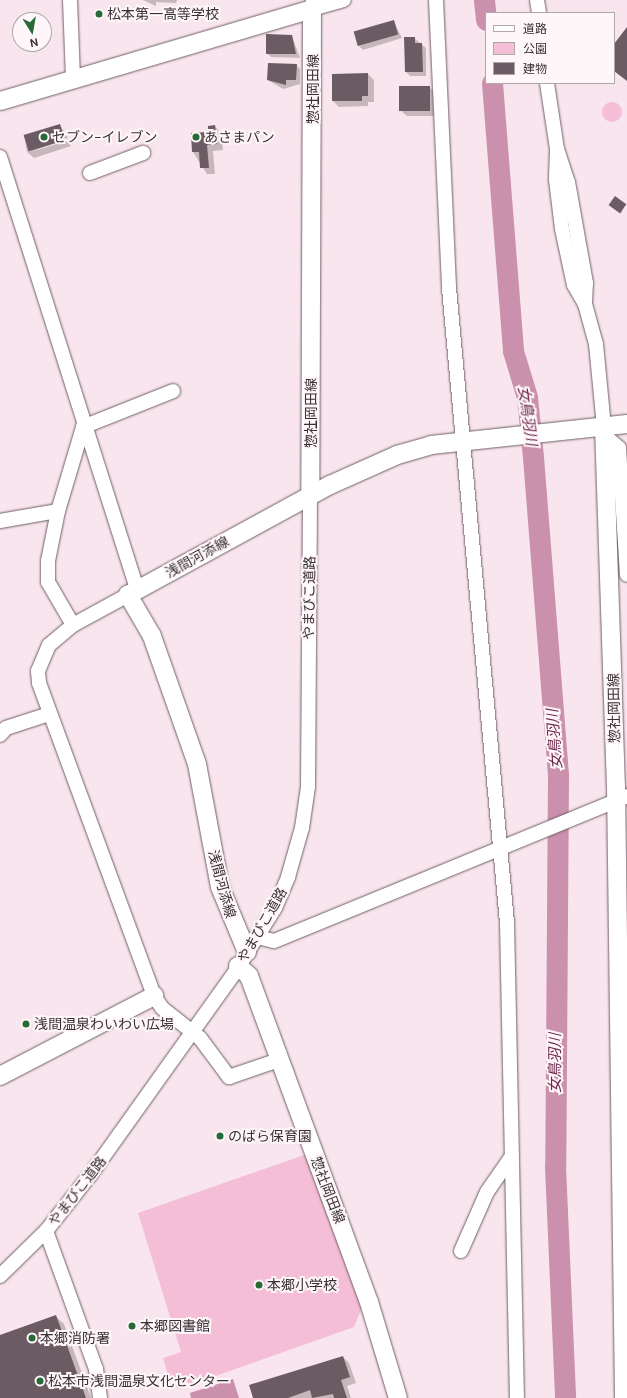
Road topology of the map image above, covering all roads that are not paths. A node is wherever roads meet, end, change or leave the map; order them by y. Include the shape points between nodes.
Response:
1 (70, 0) edge
2 (344, 0) edge
3 (436, 0) edge
4 (537, 0) edge
5 (312, 5) edge
6 (539, 12) edge
7 (73, 79) junction
8 (547, 84) edge
9 (0, 101) edge
10 (143, 152) dead end
11 (0, 157) edge
12 (90, 173) dead end
13 (173, 391) dead end
14 (627, 424) edge
15 (82, 427) junction
16 (599, 430) junction
17 (467, 441) junction
18 (310, 495) junction
19 (58, 511) junction
20 (0, 521) edge
21 (627, 575) edge
22 (132, 592) junction
23 (73, 625) junction
24 (49, 714) junction
25 (0, 735) edge
26 (615, 801) edge
27 (504, 847) junction
28 (257, 937) junction
29 (242, 959) junction
30 (154, 996) junction
31 (192, 1032) junction
32 (279, 1060) junction
33 (0, 1076) edge
34 (512, 1156) junction
35 (46, 1231) junction
36 (461, 1251) dead end
37 (0, 1276) edge
38 (626, 1315) edge
39 (100, 1398) edge
40 (398, 1398) edge
41 (517, 1398) edge
42 (624, 1398) edge

1 - 7 street
2 - 5 street
3 - 17 street via 449,288
4 - 6 street
5 - 7 main road
5 - 18 main road, 惣社岡田線
7 - 9 main road
8 - 16 street via 557,149 568,182 586,283 585,304 596,344
10 - 12 street
11 - 15 street
13 - 15 street
14 - 16 main road, 浅間河添線
15 - 19 street
15 - 22 street
16 - 17 main road, 浅間河添線
16 - 21 street via 619,448
16 - 26 main road, 惣社岡田線
17 - 18 main road, 浅間河添線 via 397,455
17 - 27 street
18 - 22 main road, 浅間河添線
18 - 28 street, やまびこ道路 via 306,807 288,877
19 - 20 street
19 - 23 street via 48,560 48,582
22 - 23 street
22 - 29 main road, 浅間河添線 via 152,636 197,764 220,887
23 - 24 street via 49,645 38,671 38,683
24 - 25 street via 6,728
24 - 30 street
26 - 27 street
26 - 38 main road, 惣社岡田線
27 - 28 street via 274,941
27 - 34 street
28 - 29 street, やまびこ道路
29 - 31 street, やまびこ道路
29 - 32 main road, 惣社岡田線
30 - 31 street via 170,1017
30 - 33 main road
31 - 32 street via 229,1077
31 - 35 street, やまびこ道路 via 91,1174
32 - 40 main road, 惣社岡田線 via 369,1302
34 - 36 street via 487,1192
34 - 41 street
35 - 37 street, やまびこ道路
35 - 39 street via 96,1369
38 - 42 main road, 惣社岡田線

